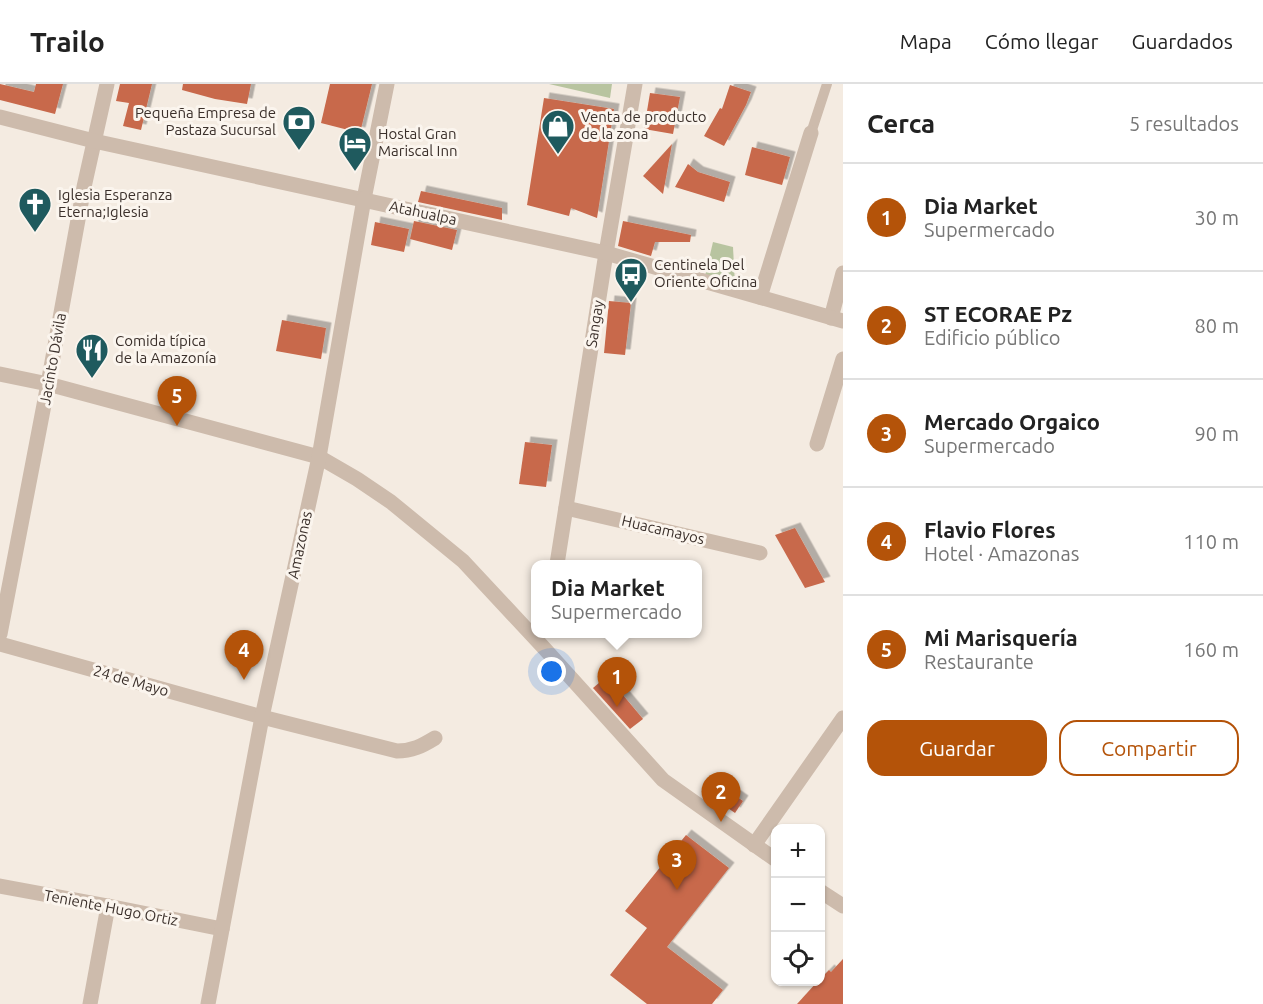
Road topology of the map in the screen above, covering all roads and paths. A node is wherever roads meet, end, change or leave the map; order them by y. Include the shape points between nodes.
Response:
1 (107, 84) edge
2 (387, 84) edge
3 (635, 84) edge
4 (827, 84) edge
5 (0, 117) edge
6 (810, 133) joint
7 (94, 141) junction
8 (363, 199) junction
9 (606, 253) junction
10 (843, 273) edge
11 (760, 297) junction
12 (837, 320) edge
13 (843, 359) edge
14 (0, 374) edge
15 (48, 384) junction
16 (817, 444) dead end
17 (319, 457) junction
18 (566, 508) junction
19 (760, 553) dead end
20 (558, 560) edge
21 (531, 627) edge
22 (0, 634) edge
23 (545, 641) edge
24 (0, 644) edge
25 (262, 717) junction
26 (843, 718) edge
27 (435, 738) dead end
28 (754, 845) junction
29 (771, 857) edge
30 (0, 886) edge
31 (825, 894) edge
32 (108, 906) junction
33 (843, 906) edge
34 (222, 929) junction
35 (90, 1004) edge
36 (208, 1004) edge

1 - 7 street, Jacinto Dávila
2 - 8 street, Amazonas
3 - 9 street, Sangay
4 - 6 lane
5 - 7 street, Atahualpa
6 - 11 street
7 - 8 street, Atahualpa
7 - 15 street, Jacinto Dávila
8 - 9 street, Atahualpa
8 - 17 street, Amazonas
9 - 11 street, Atahualpa
9 - 18 street, Sangay
10 - 12 street
11 - 12 street, Atahualpa
13 - 16 street
14 - 15 street
15 - 17 street
15 - 22 street, Jacinto Dávila
17 - 21 street via 391,502 463,561
17 - 25 street, Amazonas
18 - 19 street, Huacamayos
18 - 20 street, Sangay
23 - 28 street via 663,780
24 - 25 street, 24 de Mayo
25 - 27 street, 24 de Mayo via 397,751 408,751
25 - 34 street, Amazonas
26 - 28 street
28 - 29 street
30 - 32 street, Teniente Hugo Ortiz
31 - 33 street
32 - 34 street, Teniente Hugo Ortiz
32 - 35 street
34 - 36 street, Amazonas

